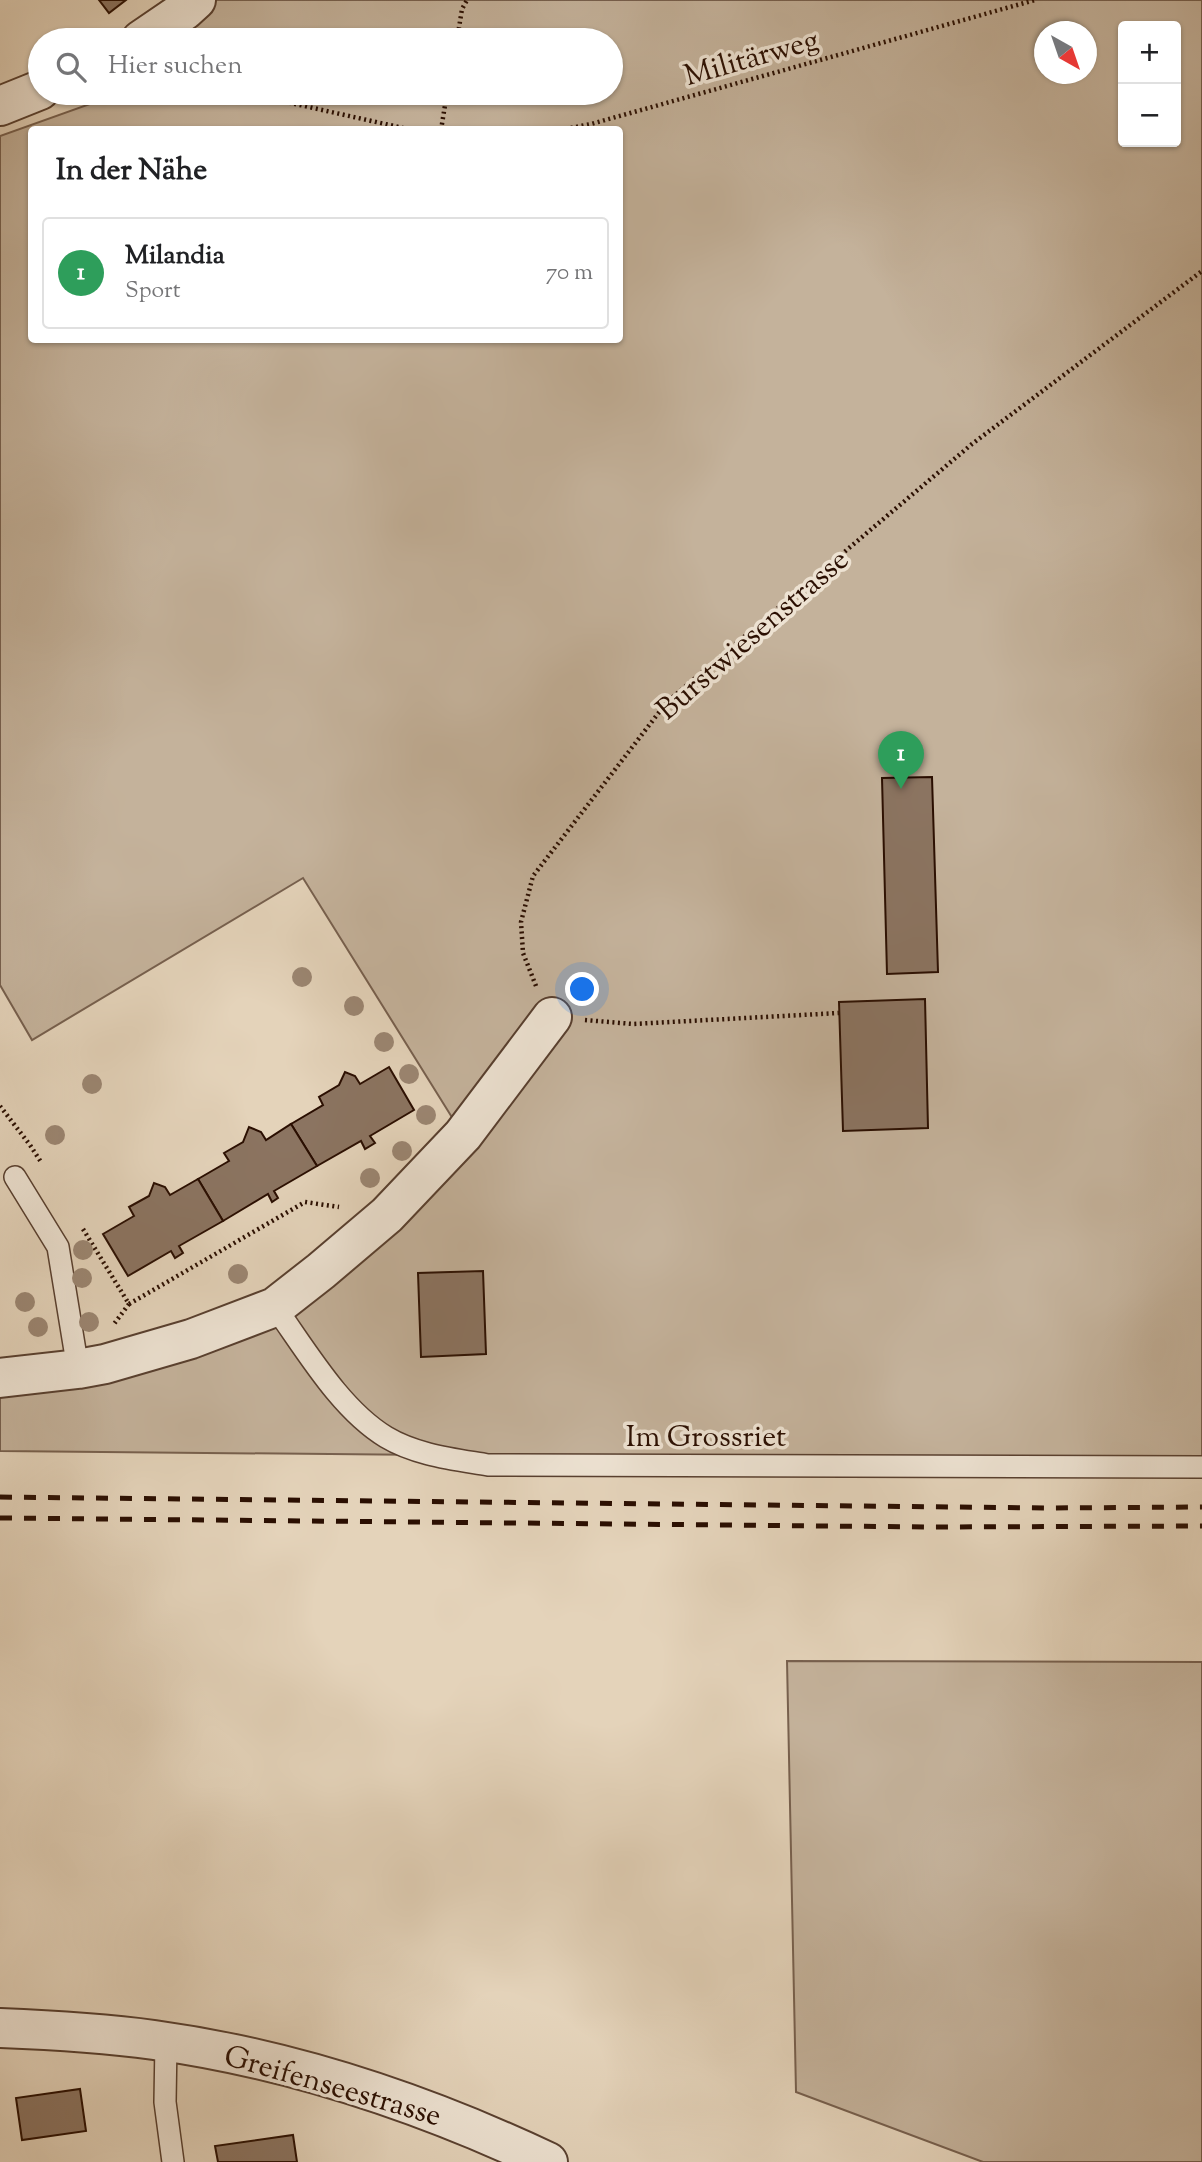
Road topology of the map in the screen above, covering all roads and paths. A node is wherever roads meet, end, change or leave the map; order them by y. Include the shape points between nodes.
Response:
1 (196, 0) edge
2 (467, 0) edge
3 (997, 0) edge
4 (1035, 0) edge
5 (994, 10) junction
6 (159, 28) edge
7 (459, 28) edge
8 (28, 95) edge
9 (301, 105) edge
10 (445, 105) edge
11 (0, 106) edge
12 (394, 126) edge
13 (442, 126) edge
14 (581, 126) edge
15 (1202, 271) edge
16 (839, 1013) dead end
17 (552, 1017) junction
18 (15, 1177) dead end
19 (387, 1215) junction
20 (129, 1304) dead end
21 (275, 1307) junction
22 (78, 1369) junction
23 (0, 1378) edge
24 (1202, 1467) edge
25 (0, 2028) edge
26 (159, 2040) junction
27 (173, 2162) edge
28 (548, 2162) edge

1 - 6 street
2 - 7 path
3 - 5 path
4 - 5 path, Militärweg
5 - 14 path, Militärweg
8 - 11 street
9 - 12 path
10 - 13 path
15 - 17 path, Burstwiesenstrasse via 972,444 667,702 533,876 521,922 523,953
16 - 17 path via 633,1024
17 - 19 street via 463,1135
18 - 22 lane via 58,1247
19 - 20 path via 305,1202
19 - 21 street
21 - 22 street via 191,1339
21 - 24 lane, Im Grossriet via 348,1408 386,1437 431,1455 488,1465
22 - 23 street
25 - 26 street, Greifenseestrasse
26 - 27 lane
26 - 28 street, Greifenseestrasse via 290,2066 377,2091

